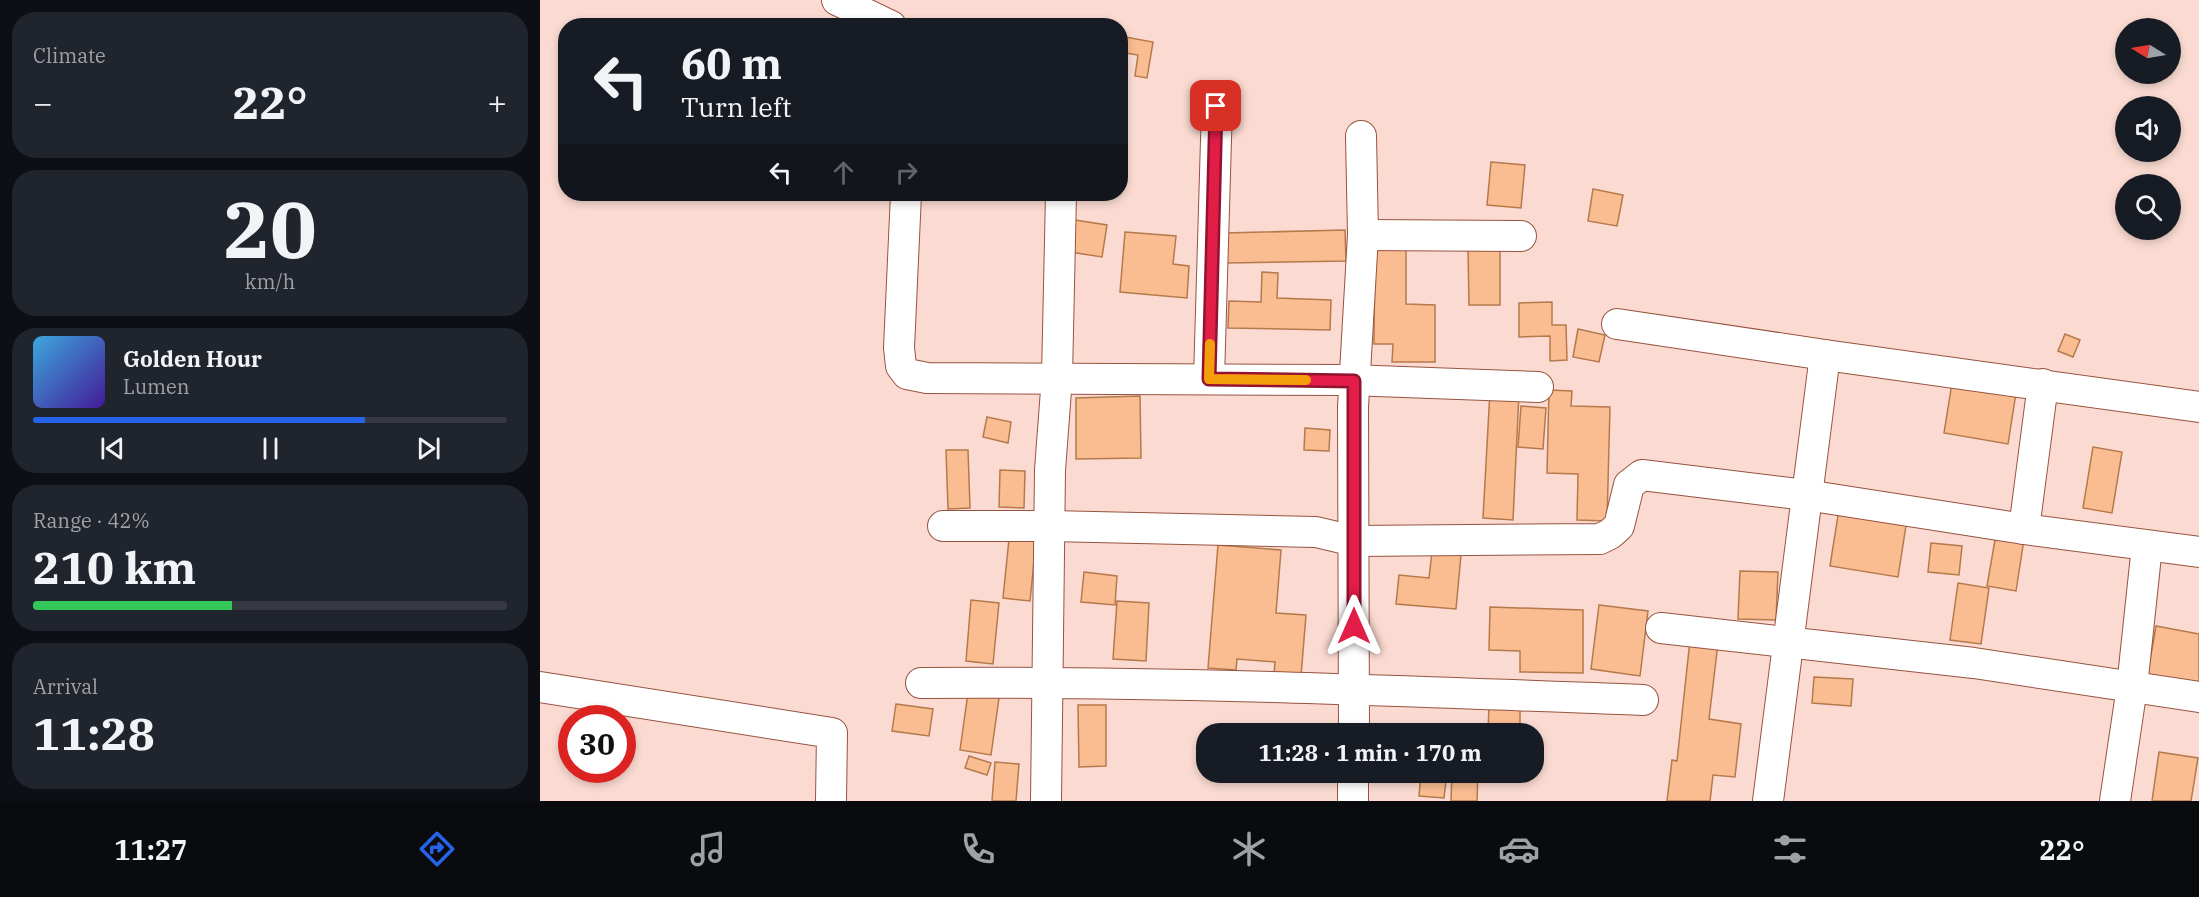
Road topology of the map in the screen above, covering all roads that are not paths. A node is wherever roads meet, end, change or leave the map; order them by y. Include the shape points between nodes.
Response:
1 (837, 0) edge
2 (874, 18) edge
3 (1216, 106) dead end
4 (1361, 135) dead end
5 (906, 201) edge
6 (1061, 201) edge
7 (1363, 235) junction
8 (1521, 236) dead end
9 (1617, 324) dead end
10 (1825, 355) junction
11 (1057, 377) junction
12 (1209, 379) junction
13 (1354, 381) junction
14 (2043, 384) junction
15 (1538, 387) dead end
16 (2199, 407) edge
17 (1806, 495) junction
18 (944, 526) dead end
19 (1050, 526) junction
20 (2024, 528) junction
21 (1354, 541) junction
22 (2147, 546) junction
23 (2199, 552) edge
24 (1661, 627) dead end
25 (1787, 642) junction
26 (1047, 682) junction
27 (921, 683) dead end
28 (540, 687) edge
29 (2132, 687) junction
30 (1354, 689) junction
31 (2199, 697) edge
32 (1643, 700) dead end
33 (1354, 723) edge
34 (1353, 783) edge
35 (831, 801) edge
36 (1046, 801) edge
37 (1353, 801) edge
38 (1768, 801) edge
39 (2115, 801) edge

1 - 2 street
3 - 12 street
4 - 7 street
5 - 11 street via 899,348 901,366 907,374 927,378
6 - 11 street
7 - 8 street
7 - 13 street
9 - 10 street
10 - 14 street
10 - 17 street
11 - 12 street
11 - 19 street
12 - 13 street
13 - 15 street
13 - 21 street
14 - 16 street
14 - 20 street
17 - 20 street
17 - 21 street via 1642,475 1629,485 1618,526 1600,539
17 - 25 street
18 - 19 street
19 - 21 street via 1316,532
19 - 26 street
20 - 22 street
21 - 30 street
22 - 23 street
22 - 29 street
24 - 25 street
25 - 29 street via 1974,663
25 - 38 street
26 - 27 street
26 - 30 street
26 - 36 street
28 - 35 street via 832,733
29 - 31 street
29 - 39 street
30 - 32 street
30 - 33 street
34 - 37 street

